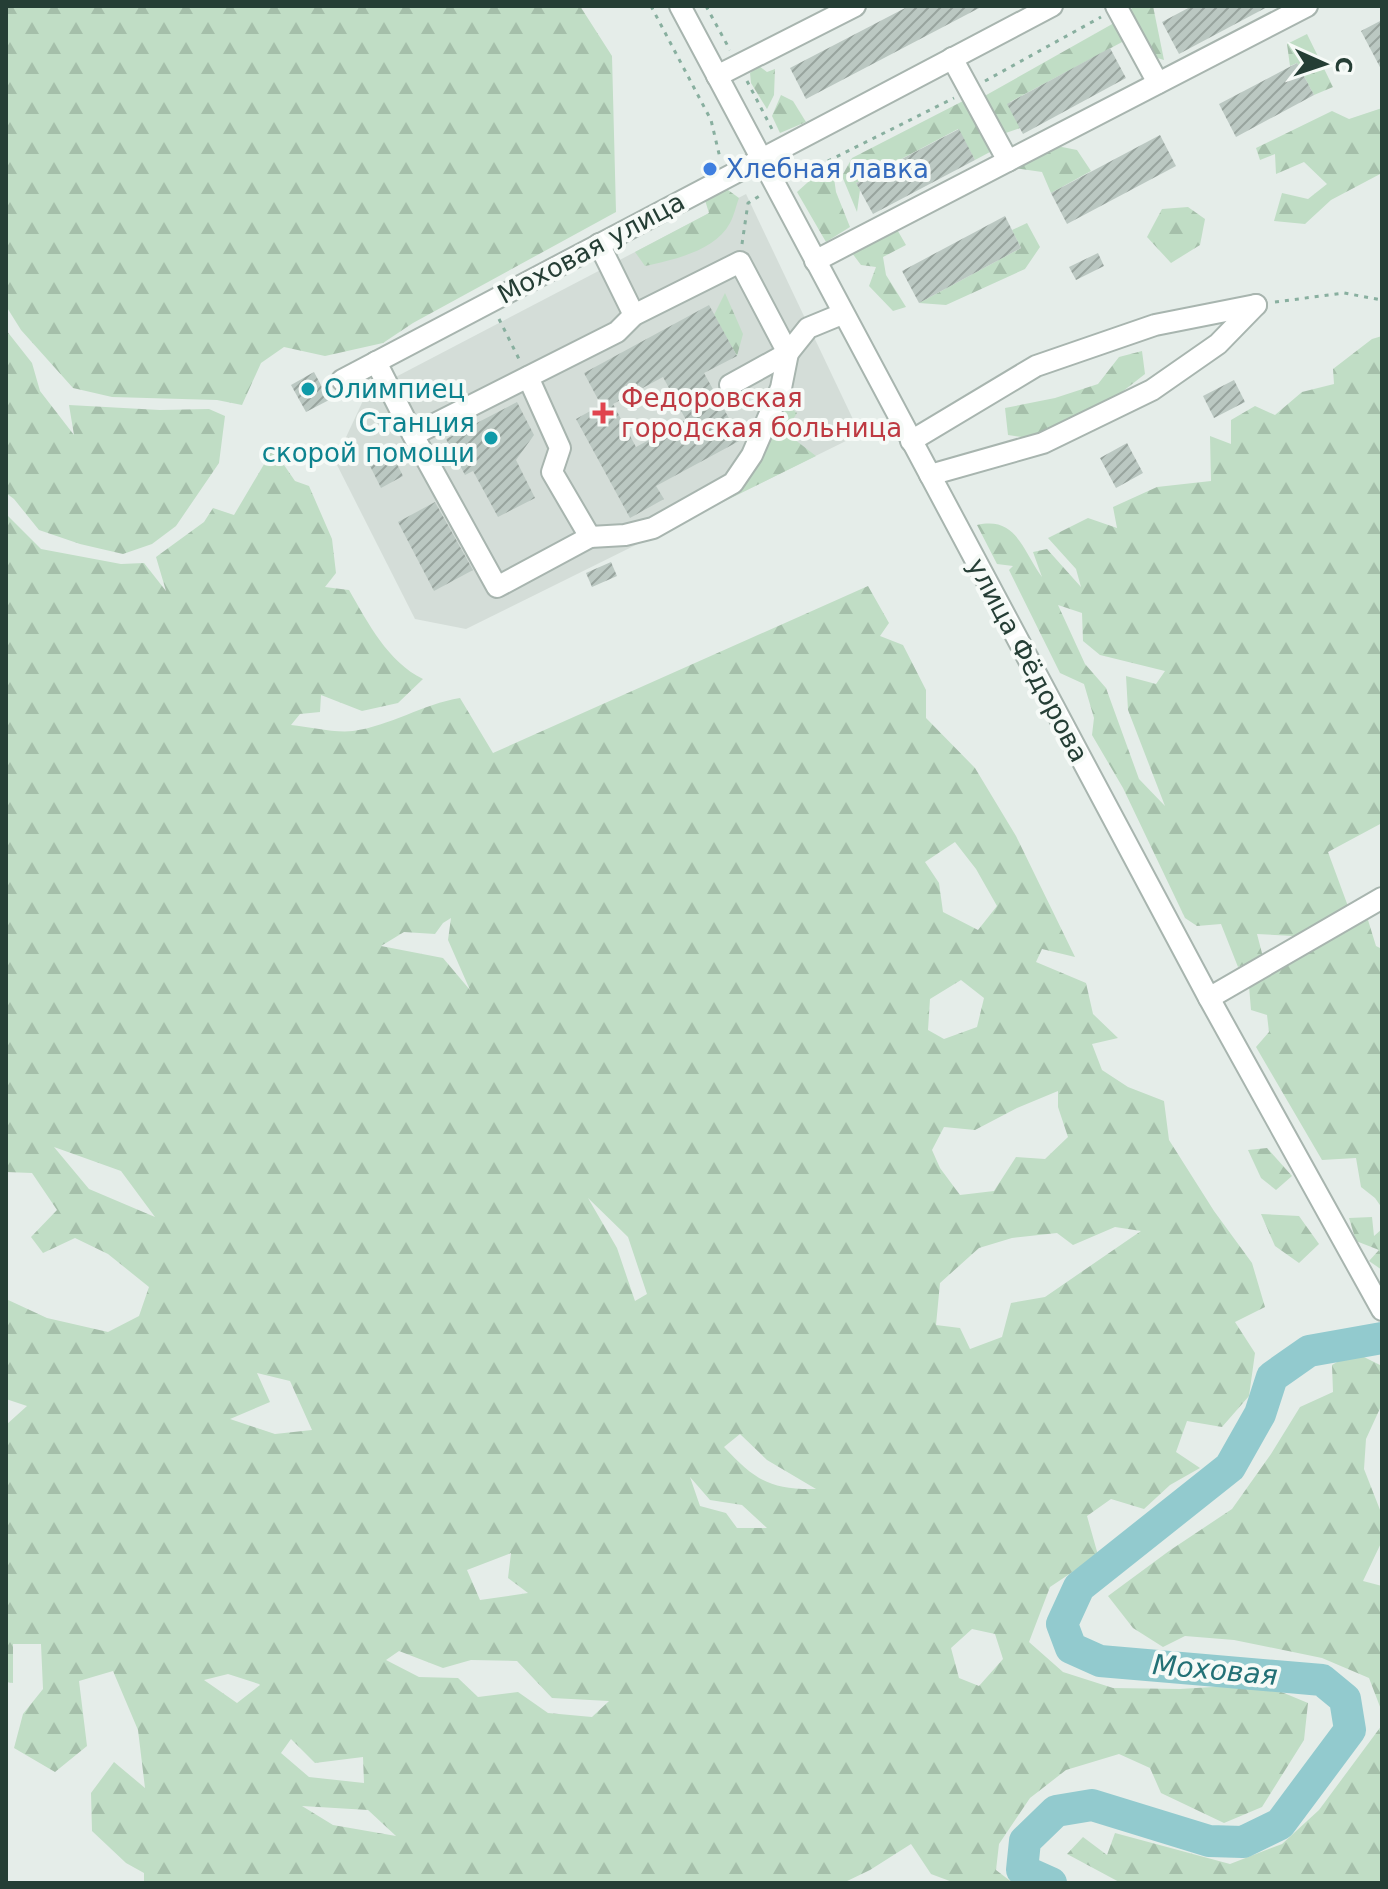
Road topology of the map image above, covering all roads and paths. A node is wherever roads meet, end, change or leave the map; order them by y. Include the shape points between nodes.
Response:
1 (651, 6) edge
2 (680, 6) edge
3 (706, 6) edge
4 (855, 6) edge
5 (1052, 6) edge
6 (1307, 6) edge
7 (1117, 7) edge
8 (827, 12) edge
9 (952, 58) junction
10 (738, 65) junction
11 (717, 76) junction
12 (1158, 83) junction
13 (969, 90) junction
14 (782, 147) junction
15 (760, 159) junction
16 (1008, 161) junction
17 (725, 177) junction
18 (797, 177) junction
19 (777, 187) junction
20 (599, 244) junction
21 (815, 261) junction
22 (740, 262) junction
23 (1382, 300) edge
24 (489, 302) junction
25 (1256, 305) junction
26 (842, 314) junction
27 (634, 315) junction
28 (788, 353) junction
29 (376, 362) junction
30 (528, 377) junction
31 (342, 380) dead end
32 (730, 385) dead end
33 (413, 435) junction
34 (911, 441) junction
35 (930, 475) junction
36 (590, 537) junction
37 (1382, 898) edge
38 (1209, 998) junction
39 (1382, 1310) edge

1 - 17 path via 711,120
2 - 11 street, улица Фёдорова
3 - 10 path
4 - 8 street
5 - 9 street, Моховая улица
6 - 12 street
7 - 12 street
7 - 13 path
8 - 10 street
9 - 13 street
9 - 14 street, Моховая улица
10 - 11 street
10 - 14 path
11 - 15 street, улица Фёдорова
12 - 16 street
13 - 16 street
13 - 18 path
14 - 15 street, Моховая улица
14 - 18 path
15 - 17 street, Моховая улица
15 - 19 street, улица Фёдорова
16 - 21 street
17 - 20 street, Моховая улица
18 - 19 path
19 - 21 street, улица Фёдорова
19 - 22 path via 748,203
20 - 24 street, Моховая улица
20 - 27 street
21 - 26 street, улица Фёдорова
22 - 27 street
22 - 28 street
23 - 25 path via 1344,293
24 - 29 street, Моховая улица
24 - 30 path
25 - 34 street via 1155,325 1036,366
25 - 35 street via 1218,344 1152,390 1043,443
26 - 28 street via 808,328
26 - 34 street, улица Фёдорова
27 - 30 street via 617,332
28 - 32 street
28 - 36 street via 781,388 752,455 733,483 653,528
29 - 31 street, Моховая улица
29 - 33 street
30 - 33 street
30 - 36 street via 560,448 552,472
33 - 36 street via 497,587
34 - 35 street, улица Фёдорова
35 - 38 street, улица Фёдорова
37 - 38 street
38 - 39 street, улица Фёдорова

